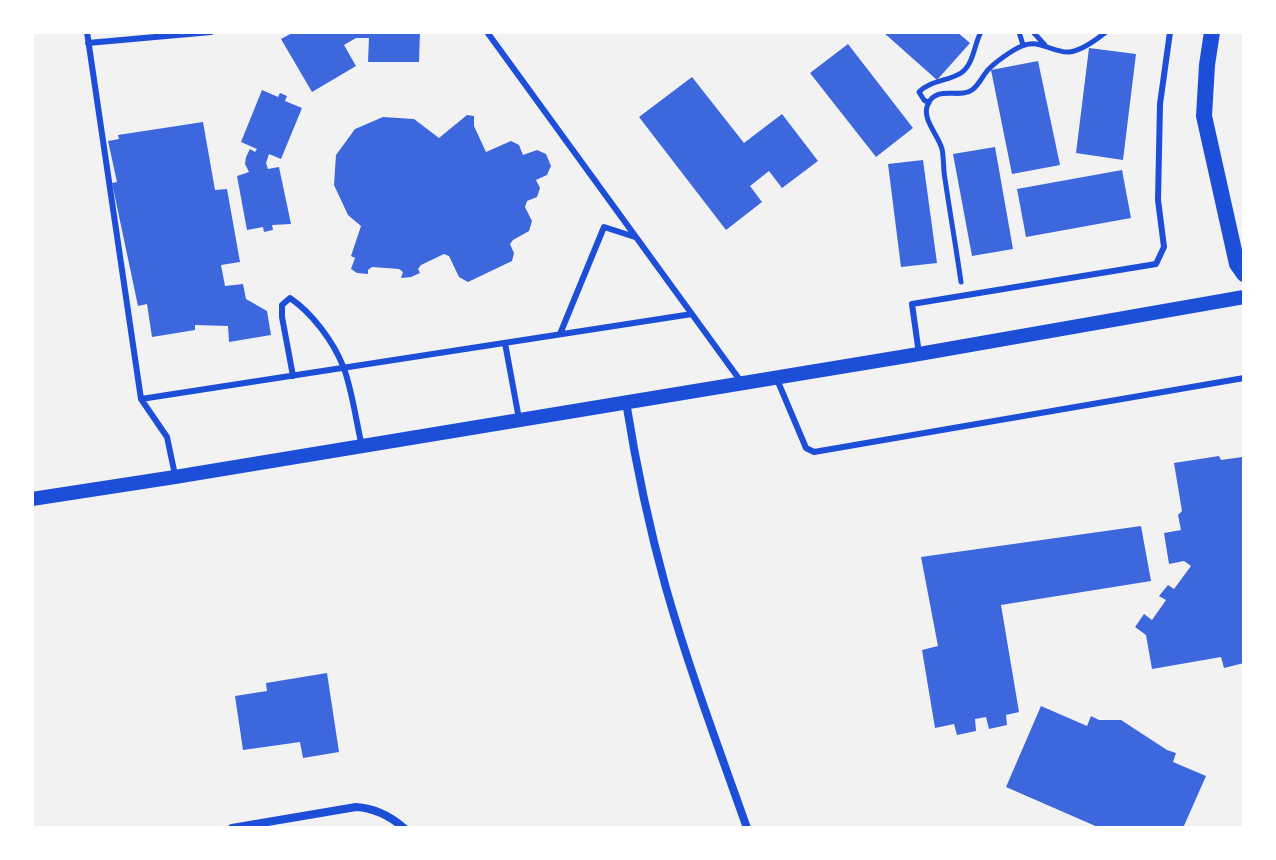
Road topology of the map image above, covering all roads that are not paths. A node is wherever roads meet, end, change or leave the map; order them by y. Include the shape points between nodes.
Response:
1 (87, 32) edge
2 (211, 32) edge
3 (487, 32) edge
4 (1170, 32) edge
5 (1212, 32) edge
6 (88, 43) junction
7 (636, 237) junction
8 (1244, 274) edge
9 (1244, 297) edge
10 (692, 314) junction
11 (560, 334) junction
12 (505, 343) junction
13 (919, 354) junction
14 (344, 368) junction
15 (293, 376) junction
16 (776, 377) junction
17 (1244, 378) edge
18 (742, 383) junction
19 (141, 399) junction
20 (626, 402) junction
21 (519, 419) junction
22 (362, 446) junction
23 (175, 477) junction
24 (32, 499) edge
25 (232, 828) edge
26 (404, 828) edge
27 (747, 828) edge

1 - 6 lane
2 - 6 lane
3 - 7 lane
4 - 13 lane via 1160,104 1158,200 1164,247 1156,264 912,304
5 - 8 main road via 1204,116 1237,264
6 - 19 lane
7 - 10 lane
7 - 11 lane via 604,227
9 - 13 street
10 - 11 lane
10 - 18 lane
11 - 12 lane
12 - 14 lane
12 - 21 lane
13 - 16 street
14 - 15 lane
14 - 15 lane via 303,307 290,298 282,305 282,317
14 - 22 lane
15 - 19 lane
16 - 17 lane via 806,448 814,452
16 - 18 street
18 - 20 street
19 - 23 lane via 167,437
20 - 21 street
20 - 27 street via 666,587
21 - 22 street
22 - 23 street
23 - 24 street
25 - 26 street via 364,807 385,813

